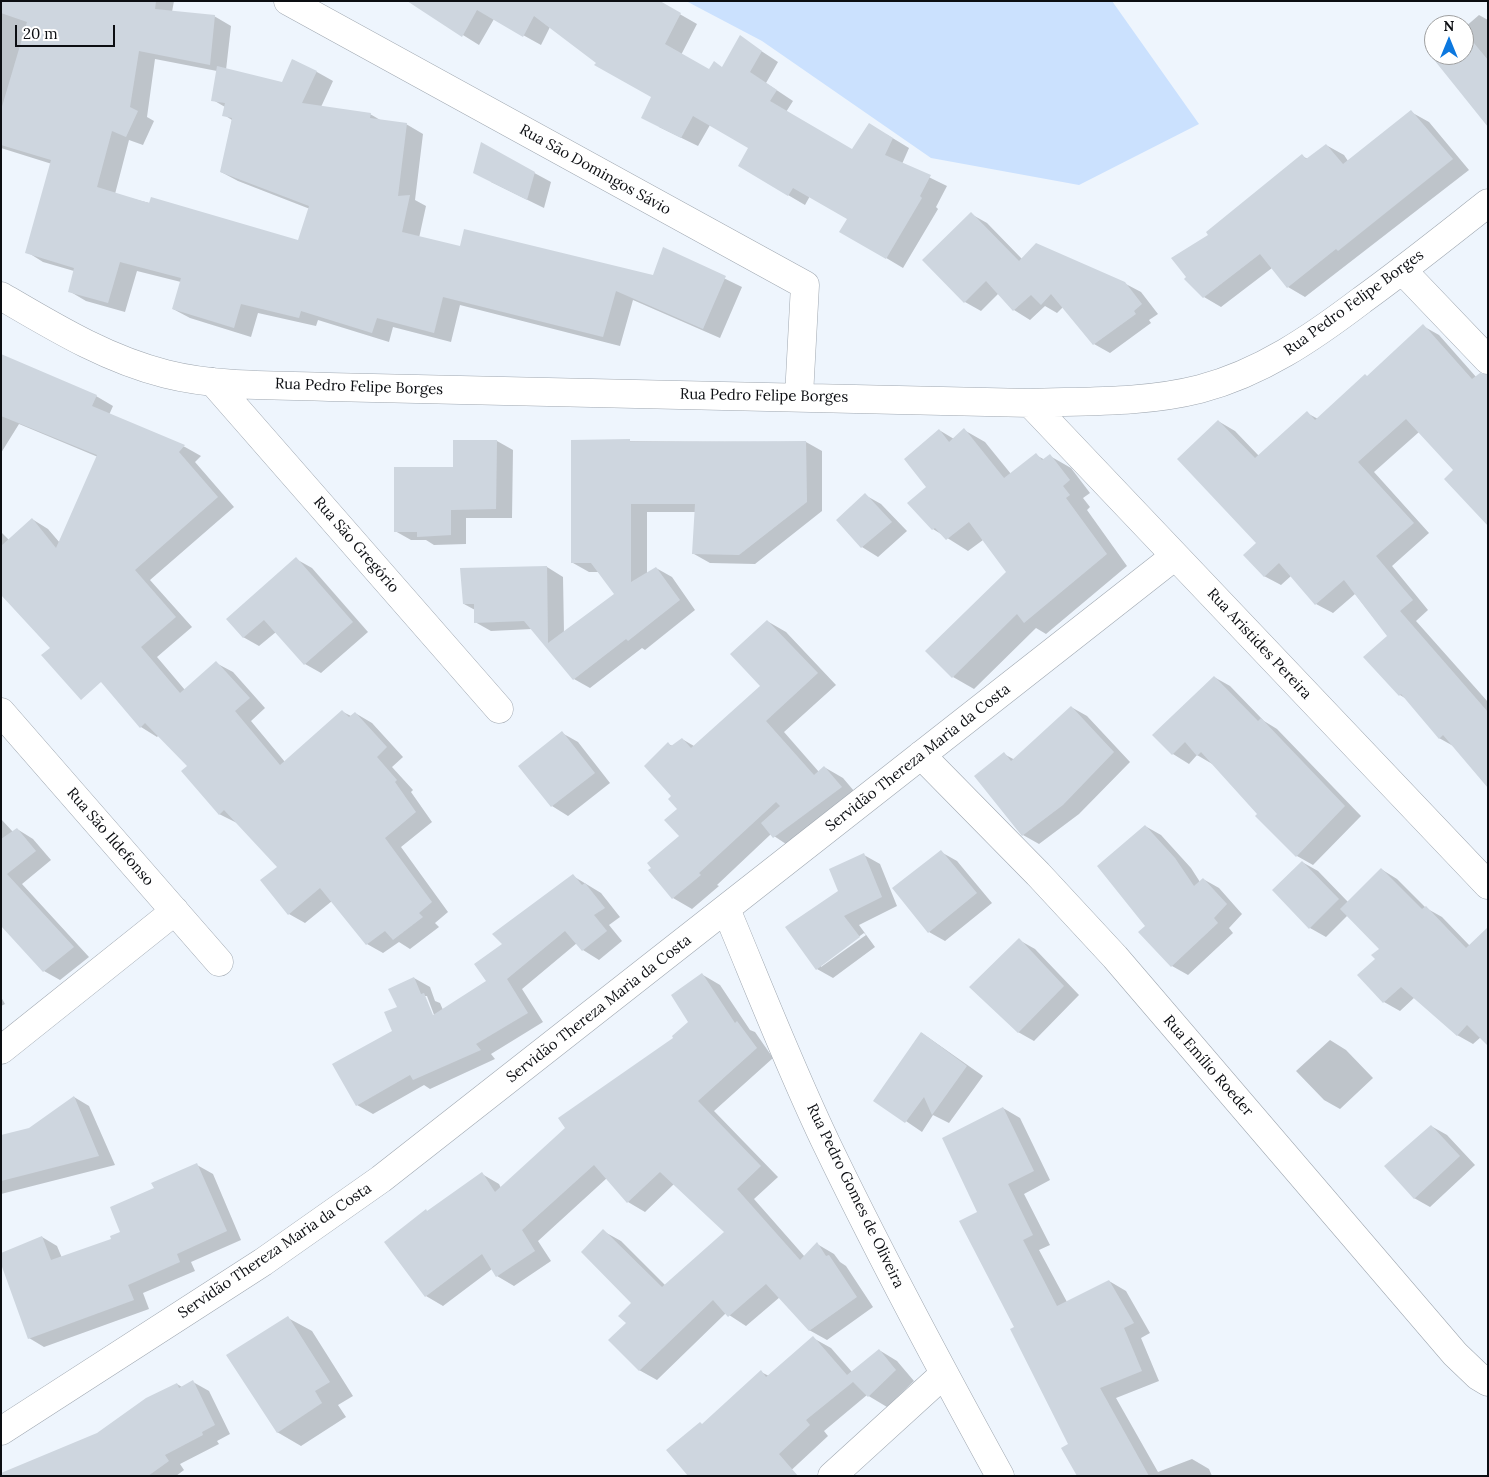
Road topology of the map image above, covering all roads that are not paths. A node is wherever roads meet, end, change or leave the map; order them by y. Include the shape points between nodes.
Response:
1 (288, 1) edge
2 (1488, 203) edge
3 (1402, 270) junction
4 (1, 296) edge
5 (1488, 360) edge
6 (213, 382) junction
7 (799, 396) junction
8 (1030, 403) junction
9 (1175, 556) junction
10 (499, 709) dead end
11 (1, 712) edge
12 (921, 755) junction
13 (1488, 885) edge
14 (726, 909) junction
15 (175, 912) junction
16 (219, 962) dead end
17 (1, 1050) edge
18 (944, 1374) junction
19 (1488, 1382) edge
20 (1, 1431) edge
21 (832, 1476) edge
22 (1000, 1476) edge

1 - 7 street, Rua São Domingos Sávio via 805,285
2 - 3 street, Rua Pedro Felipe Borges
3 - 5 street
3 - 8 street, Rua Pedro Felipe Borges via 1318,332 1243,375 1200,389 1156,398
4 - 6 street, Rua Pedro Felipe Borges via 75,339 121,360 166,374
6 - 7 street, Rua Pedro Felipe Borges via 339,388
6 - 10 street, Rua São Gregório
7 - 8 street, Rua Pedro Felipe Borges
8 - 9 street, Rua Aristides Pereira
9 - 12 street, Servidão Thereza Maria da Costa
9 - 13 street, Rua Aristides Pereira
11 - 15 street, Rua São Ildefonso
12 - 14 street, Servidão Thereza Maria da Costa
12 - 19 street, Rua Emílio Roeder via 1116,957 1455,1354
14 - 18 street, Rua Pedro Gomes de Oliveira via 827,1145
14 - 20 street, Servidão Thereza Maria da Costa via 381,1179 263,1262
15 - 16 street, Rua São Ildefonso
15 - 17 street
18 - 21 street
18 - 22 street, Rua Pedro Gomes de Oliveira

